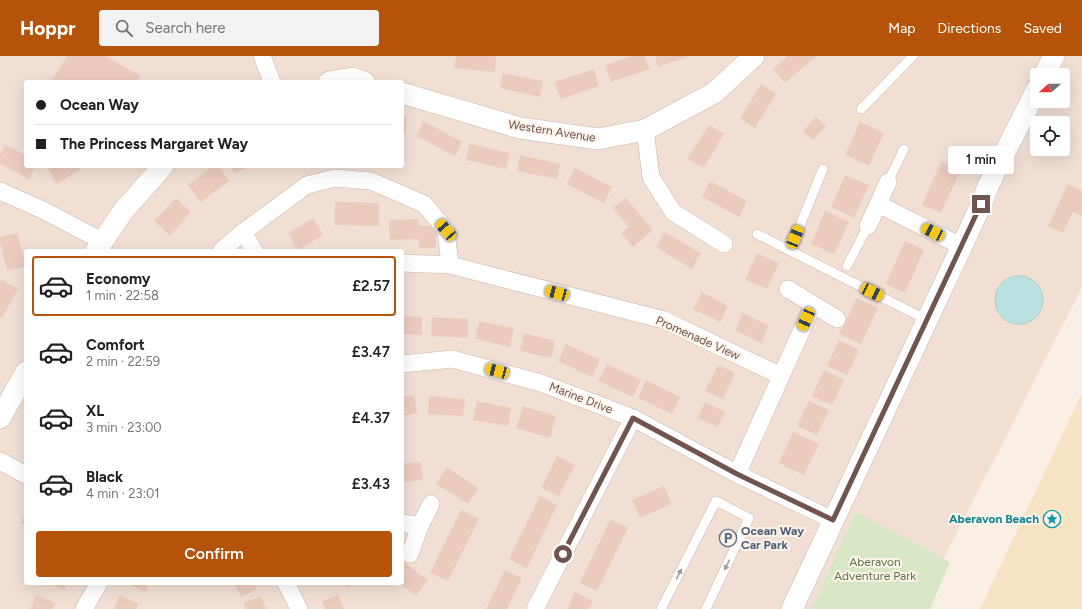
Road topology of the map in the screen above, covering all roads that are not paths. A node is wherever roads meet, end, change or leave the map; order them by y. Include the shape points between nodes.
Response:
1 (262, 56) edge
2 (754, 56) edge
3 (914, 56) edge
4 (1054, 56) edge
5 (1048, 68) edge
6 (271, 80) edge
7 (340, 80) edge
8 (358, 80) edge
9 (404, 95) edge
10 (1030, 103) edge
11 (861, 109) dead end
12 (645, 130) junction
13 (904, 149) dead end
14 (161, 168) edge
15 (823, 169) dead end
16 (888, 182) joint
17 (0, 191) edge
18 (878, 204) junction
19 (868, 226) joint
20 (243, 232) junction
21 (757, 234) dead end
22 (724, 244) dead end
23 (99, 246) edge
24 (961, 246) junction
25 (223, 249) edge
26 (253, 249) edge
27 (790, 250) junction
28 (404, 263) edge
29 (450, 265) junction
30 (847, 266) dead end
31 (788, 289) dead end
32 (813, 305) junction
33 (837, 319) dead end
34 (927, 320) junction
35 (404, 364) edge
36 (24, 376) edge
37 (781, 376) junction
38 (0, 418) edge
39 (633, 418) junction
40 (0, 461) edge
41 (24, 474) edge
42 (737, 474) junction
43 (431, 504) dead end
44 (833, 520) junction
45 (404, 523) edge
46 (420, 526) junction
47 (410, 554) dead end
48 (98, 585) edge
49 (287, 585) edge
50 (84, 609) edge
51 (299, 609) edge
52 (535, 609) edge
53 (661, 609) edge
54 (706, 609) edge
55 (792, 609) edge

1 - 6 street
2 - 12 street, Western Avenue via 714,93
3 - 11 lane
4 - 5 street
7 - 8 street
9 - 12 street, Western Avenue via 520,128 598,139
10 - 24 street
12 - 22 street via 651,177 673,212
13 - 16 lane
14 - 23 street via 124,210
15 - 27 lane
16 - 18 street
17 - 23 street via 45,211
18 - 19 street
18 - 24 street
19 - 30 lane
20 - 25 street
20 - 26 street
20 - 29 street via 307,185 335,178 371,181 424,204 446,230
21 - 27 lane
24 - 34 street
27 - 34 lane
28 - 29 street, Promenade View
29 - 37 street, Promenade View via 664,320
31 - 32 street
32 - 33 street
32 - 37 street
34 - 44 street
35 - 39 street, Marine Drive via 452,359 541,383
36 - 38 street
37 - 42 street
39 - 42 street, Marine Drive
39 - 52 street
40 - 41 street
42 - 44 street, Marine Drive
43 - 46 street
44 - 55 street
45 - 46 street
46 - 47 street
48 - 50 street
49 - 51 street
53 -> 54 lane via 716,501 749,518

